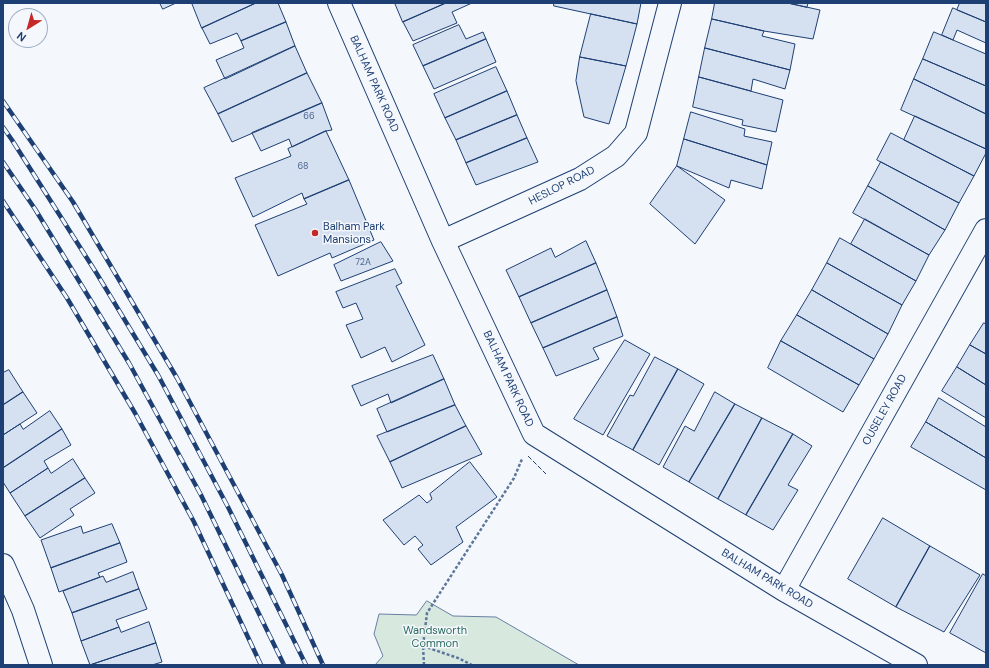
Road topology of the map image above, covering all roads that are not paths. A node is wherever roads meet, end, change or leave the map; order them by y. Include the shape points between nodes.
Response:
1 (339, 3) edge
2 (670, 3) edge
3 (986, 230) edge
4 (443, 241) junction
5 (3, 565) edge
6 (784, 590) junction
7 (41, 665) edge
8 (916, 665) edge

1 - 4 street, BALHAM PARK ROAD
2 - 4 street, HESLOP ROAD via 636,133 616,156 580,179
3 - 6 street, OUSELEY ROAD
4 - 6 street, BALHAM PARK ROAD via 534,434
5 - 7 street via 23,610
6 - 8 street, BALHAM PARK ROAD

